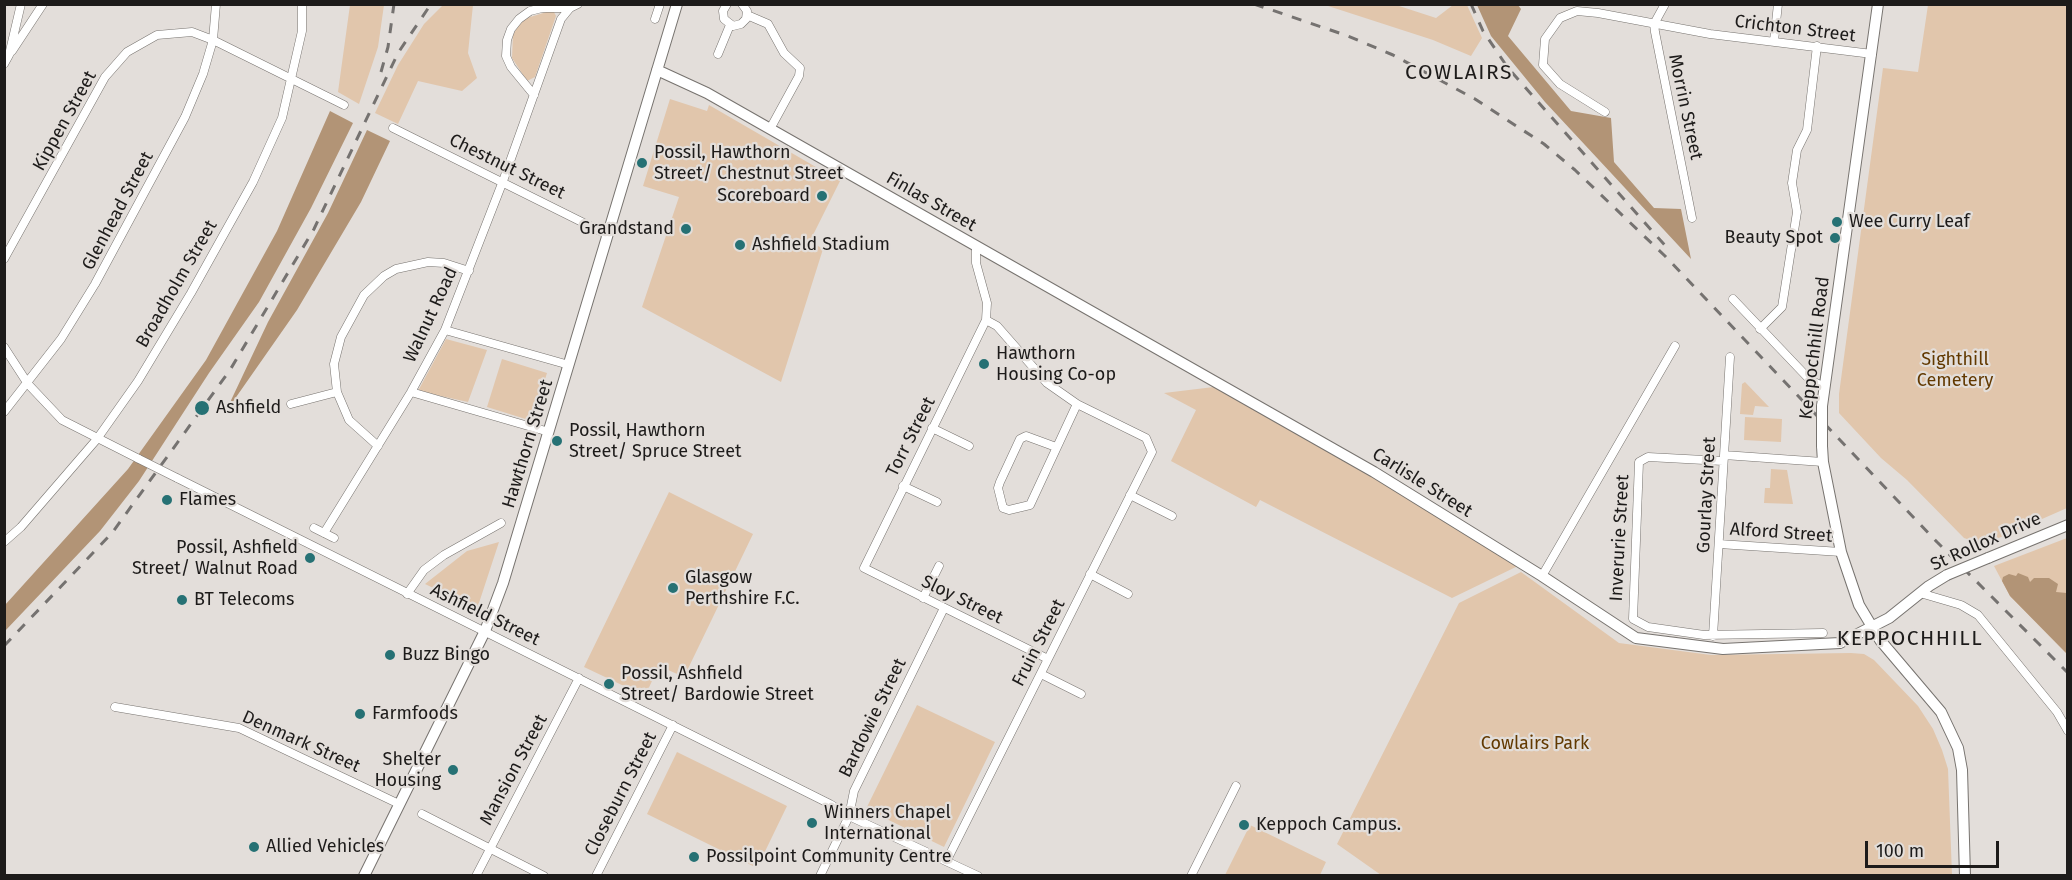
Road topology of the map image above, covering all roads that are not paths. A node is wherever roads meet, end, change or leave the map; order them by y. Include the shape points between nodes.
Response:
1 (21, 4) edge
2 (43, 4) edge
3 (216, 4) edge
4 (302, 4) edge
5 (660, 4) edge
6 (677, 4) edge
7 (728, 4) edge
8 (742, 4) edge
9 (1665, 4) edge
10 (1778, 4) edge
11 (1878, 4) edge
12 (574, 6) edge
13 (747, 15) junction
14 (656, 19) dead end
15 (1654, 24) junction
16 (730, 25) junction
17 (213, 40) junction
18 (1774, 41) junction
19 (1817, 46) junction
20 (718, 54) dead end
21 (1872, 54) junction
22 (9, 55) junction
23 (4, 64) edge
24 (657, 70) junction
25 (293, 79) junction
26 (534, 95) junction
27 (344, 105) dead end
28 (1605, 112) dead end
29 (393, 128) dead end
30 (770, 129) junction
31 (503, 181) junction
32 (1692, 218) dead end
33 (608, 235) junction
34 (976, 246) junction
35 (4, 260) edge
36 (469, 270) junction
37 (1734, 301) dead end
38 (986, 320) junction
39 (1760, 329) junction
40 (445, 330) junction
41 (1675, 345) dead end
42 (4, 347) edge
43 (1730, 357) dead end
44 (569, 365) junction
45 (28, 384) junction
46 (1825, 387) junction
47 (337, 392) junction
48 (411, 392) junction
49 (291, 404) dead end
50 (1077, 404) junction
51 (4, 412) edge
52 (932, 428) junction
53 (549, 432) junction
54 (97, 440) junction
55 (378, 446) junction
56 (969, 446) dead end
57 (1056, 447) junction
58 (1724, 458) junction
59 (1823, 462) junction
60 (903, 486) junction
61 (1130, 495) junction
62 (937, 502) dead end
63 (1172, 516) dead end
64 (501, 523) dead end
65 (2067, 525) edge
66 (314, 528) dead end
67 (324, 533) junction
68 (334, 538) dead end
69 (4, 542) edge
70 (1719, 544) junction
71 (1841, 552) junction
72 (939, 566) dead end
73 (864, 568) joint
74 (1090, 574) junction
75 (1542, 576) junction
76 (1920, 593) junction
77 (407, 594) junction
78 (1128, 594) dead end
79 (923, 598) junction
80 (944, 608) junction
81 (1872, 628) junction
82 (485, 631) junction
83 (1823, 633) dead end
84 (1713, 636) junction
85 (1048, 659) junction
86 (1041, 674) junction
87 (579, 678) junction
88 (1081, 694) dead end
89 (116, 707) dead end
90 (673, 725) junction
91 (2067, 731) edge
92 (1236, 786) dead end
93 (399, 804) junction
94 (422, 814) dead end
95 (849, 816) junction
96 (490, 848) junction
97 (947, 860) junction
98 (364, 876) edge
99 (476, 876) edge
100 (544, 876) edge
101 (596, 876) edge
102 (820, 876) edge
103 (978, 876) edge
104 (1191, 876) edge
105 (1965, 876) edge

1 - 22 street
2 - 22 street
3 - 17 street, Glenhead Street
4 - 25 street, Broadholm Street via 302,31
5 - 14 street
6 - 24 street, Hawthorn Street
7 - 16 street via 723,15
8 - 13 street
9 - 15 street
10 - 18 street
11 - 21 street, Keppochhill Road
12 - 26 street, Walnut Road via 561,19
12 - 26 street, Walnut Road via 530,11 511,29 506,56
13 - 16 street via 741,24
13 - 30 street via 768,24 783,53 800,68
15 - 18 street, Crichton Street
15 - 28 street, Crichton Street via 1577,11 1560,18 1545,39 1543,65 1560,84
15 - 32 street, Morrin Street
16 - 20 street
17 - 25 street, Kippen Street
17 - 35 street, Kippen Street via 192,32 157,35 127,52 105,77
17 - 45 street, Glenhead Street via 180,127 95,284
18 - 19 street, Crichton Street
19 - 21 street, Crichton Street
19 - 39 street via 1807,130 1797,150 1792,183 1797,212 1782,307
21 - 46 street, Keppochhill Road
22 - 23 street
24 - 30 street, Finlas Street
24 - 33 street, Hawthorn Street
25 - 27 street, Kippen Street
25 - 54 street, Broadholm Street via 282,118 253,182 138,381
26 - 31 street, Walnut Road
29 - 31 street, Chestnut Street
30 - 34 street, Finlas Street
31 - 33 street, Chestnut Street
31 - 36 street, Walnut Road
33 - 44 street, Hawthorn Street
34 - 38 street, Finlas Street via 976,263 987,303
34 - 75 street, Carlisle Street via 1374,472
36 - 40 street, Walnut Road
36 - 47 street via 444,263 412,264 396,269 374,285 341,337 334,364
37 - 39 street
38 - 50 street via 997,326 1047,383
38 - 52 street, Torr Street
39 - 46 street via 1810,380
40 - 44 street
40 - 48 street, Walnut Road
41 - 75 street
42 - 45 street, Ashfield Street
43 - 58 street, Gourlay Street
44 - 53 street, Hawthorn Street
45 - 51 street, Glenhead Street
45 - 54 street, Ashfield Street via 62,420
46 - 59 street, Keppochhill Road, bridge
47 - 49 street
47 - 55 street via 349,420
48 - 53 street
48 - 55 street, Walnut Road
50 - 57 street
50 - 61 street, Fruin Street via 1146,438 1152,452
52 - 56 street
52 - 60 street, Torr Street
53 - 82 street, Hawthorn Street
54 - 69 street, Broadholm Street
54 - 77 street, Ashfield Street, bridge
55 - 67 street, Walnut Road
57 - 57 street via 1030,505 1003,508 998,488 1020,439 1026,436
58 - 59 street
58 - 70 street, Gourlay Street
58 - 84 street, Inverurie Street via 1641,459 1638,466 1633,619 1648,627
59 - 71 street, Keppochhill Road
60 - 62 street
60 - 73 street, Torr Street
61 - 63 street
61 - 74 street, Fruin Street
64 - 77 street via 424,570
65 - 76 street, St Rollox Drive, bridge via 1947,575
66 - 67 street
67 - 68 street
70 - 71 street, Alford Street
70 - 84 street, Gourlay Street
71 - 81 street, Keppochhill Road
72 - 79 street
73 - 79 street, Sloy Street
74 - 78 street
74 - 85 street, Fruin Street
75 - 81 street, Carlisle Street via 1623,631 1649,642 1723,649 1819,646 1848,641
76 - 81 street, St Rollox Drive
76 - 91 street via 1978,615 2057,712
77 - 82 street, Ashfield Street
79 - 80 street, Sloy Street
80 - 85 street, Sloy Street
80 - 95 street, Bardowie Street via 854,791
81 - 105 street, Keppochhill Road via 1935,704 1955,739 1962,770
82 - 87 street, Ashfield Street
82 - 93 street, Hawthorn Street
83 - 84 street
85 - 86 street, Fruin Street
86 - 88 street
86 - 97 street, Fruin Street
87 - 90 street, Ashfield Street
87 - 96 street, Mansion Street
89 - 93 street, Denmark Street via 238,728
90 - 95 street, Ashfield Street
90 - 101 street, Closeburn Street
92 - 104 street
93 - 98 street, Hawthorn Street
94 - 96 street
95 - 97 street, Ashfield Street
95 - 102 street, Bardowie Street
96 - 99 street, Mansion Street
96 - 100 street
97 - 103 street, Ashfield Street

